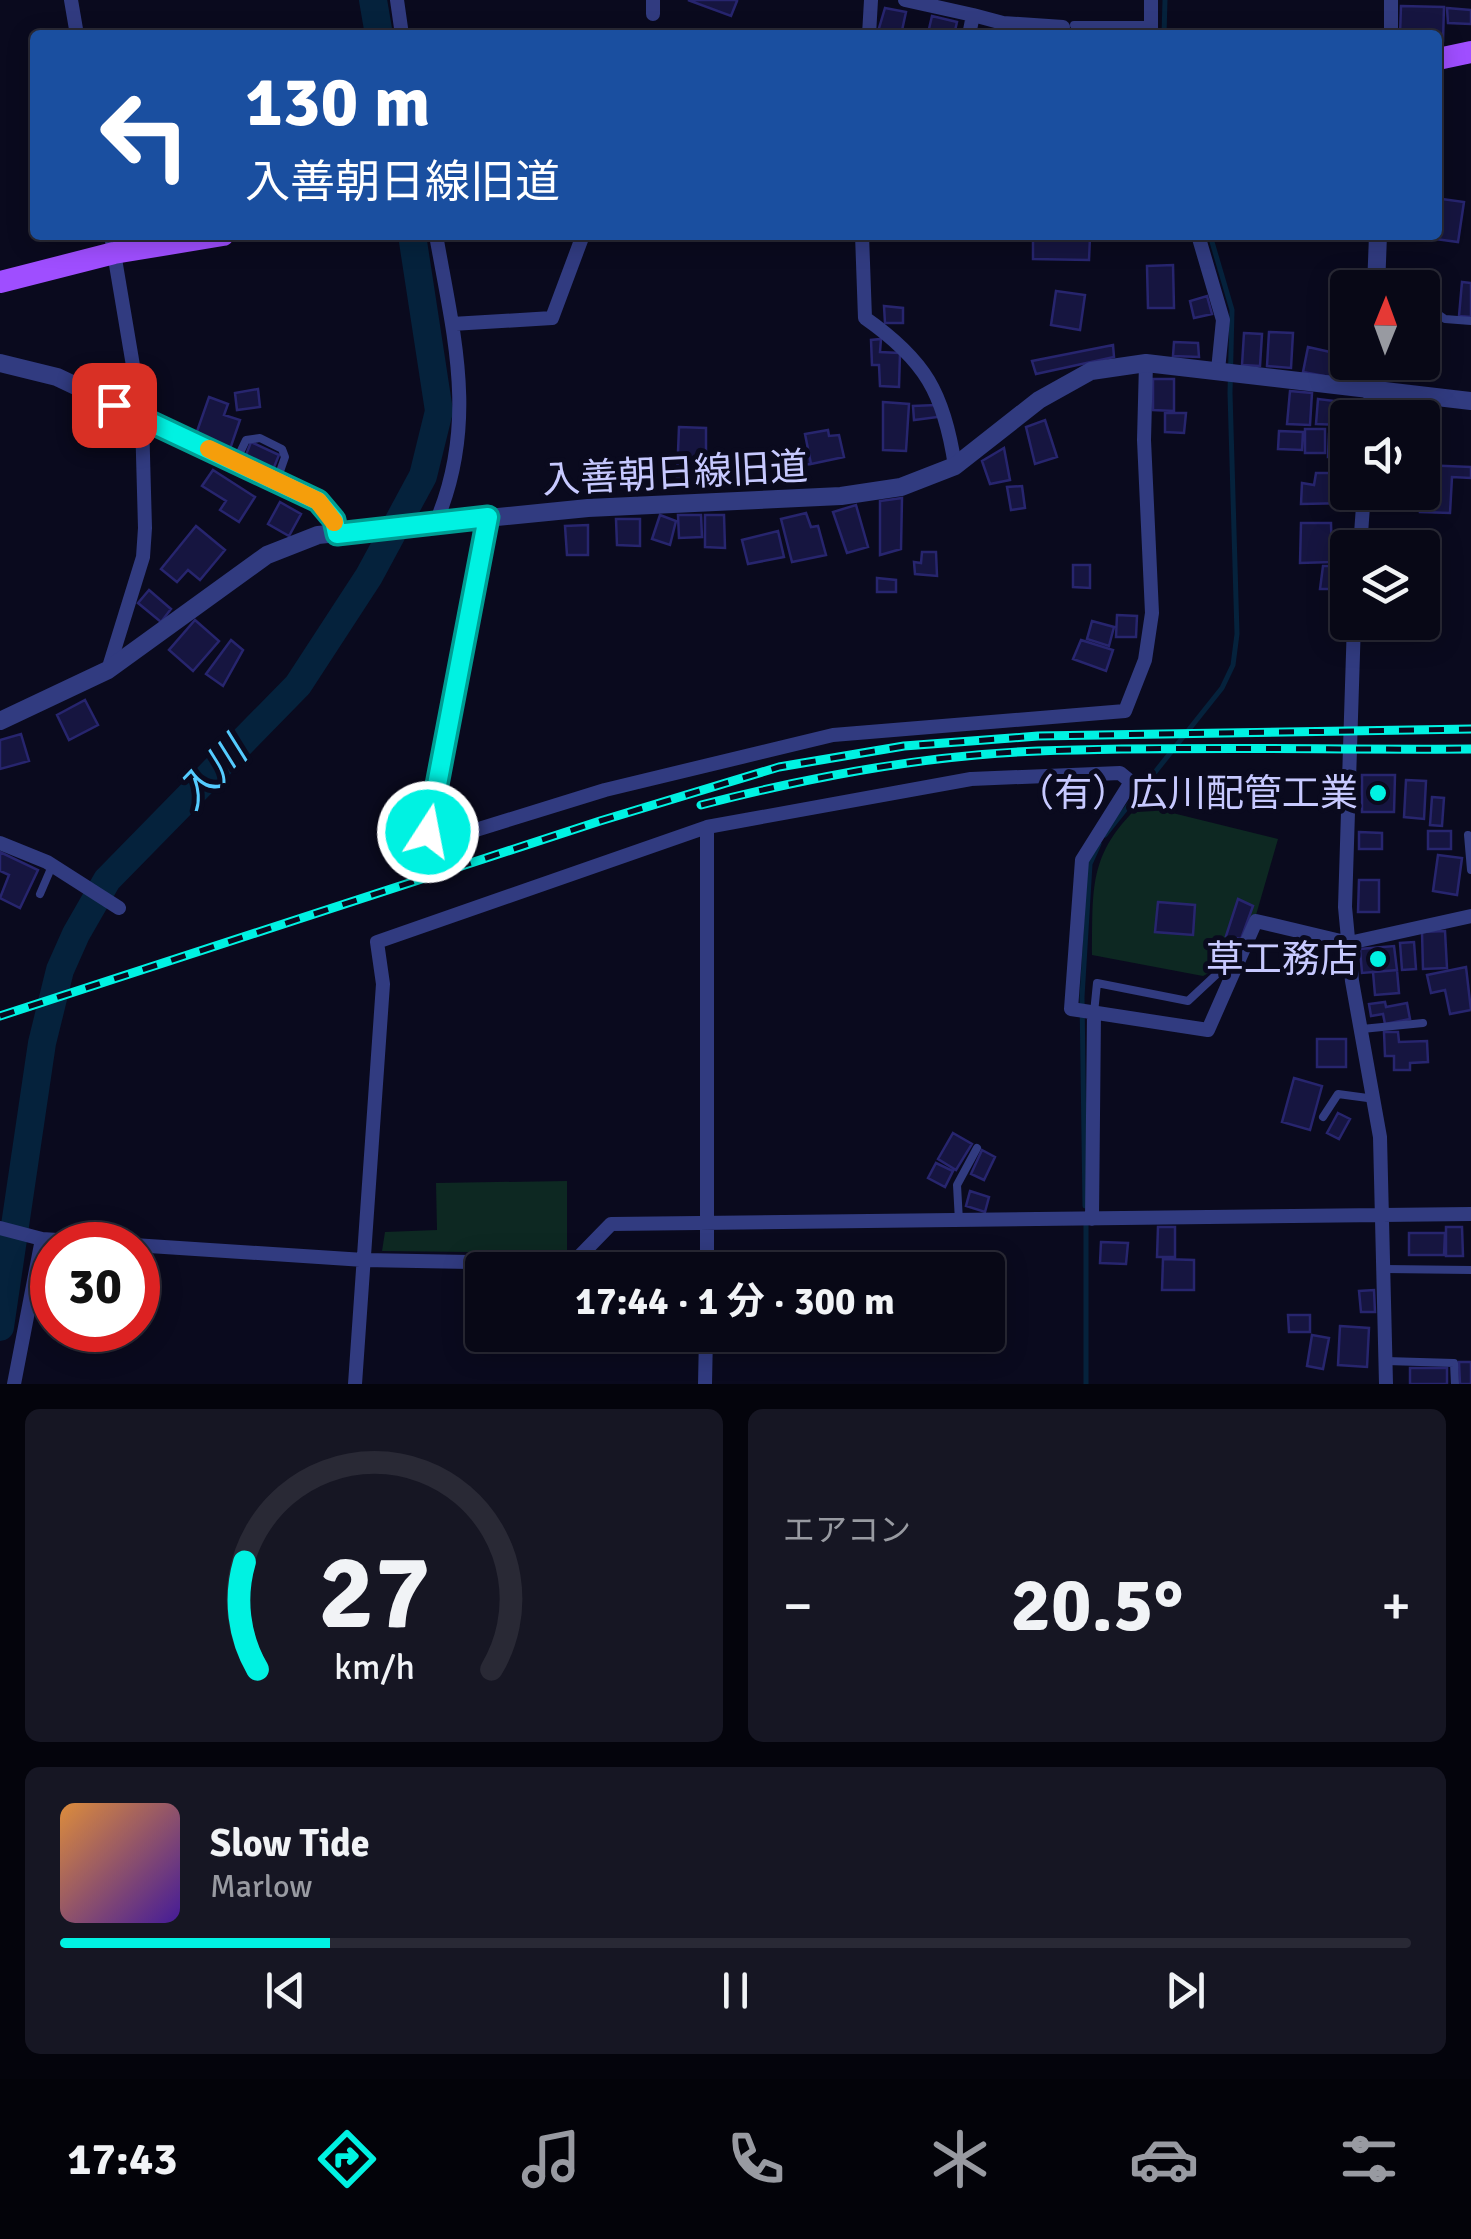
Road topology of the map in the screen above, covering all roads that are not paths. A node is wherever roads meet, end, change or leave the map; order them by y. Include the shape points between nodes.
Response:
1 (71, 0) edge
2 (396, 0) edge
3 (871, 0) edge
4 (905, 0) edge
5 (1151, 0) edge
6 (1390, 0) edge
7 (973, 15) junction
8 (1068, 26) joint
9 (76, 30) edge
10 (401, 30) edge
11 (869, 30) edge
12 (970, 30) edge
13 (1151, 30) edge
14 (1390, 30) edge
15 (1471, 52) edge
16 (1442, 58) edge
17 (162, 240) edge
18 (437, 240) edge
19 (581, 240) edge
20 (862, 240) edge
21 (1199, 240) edge
22 (1378, 240) edge
23 (112, 244) edge
24 (1377, 270) edge
25 (0, 282) edge
26 (1440, 315) edge
27 (1471, 321) edge
28 (452, 324) junction
29 (1146, 362) junction
30 (0, 363) edge
31 (1218, 370) junction
32 (1371, 380) edge
33 (1371, 389) junction
34 (1470, 395) edge
35 (1370, 400) edge
36 (142, 418) junction
37 (236, 462) junction
38 (955, 466) junction
39 (276, 481) junction
40 (488, 517) junction
41 (429, 523) junction
42 (337, 534) junction
43 (1353, 640) edge
44 (108, 670) junction
45 (0, 720) edge
46 (708, 827) junction
47 (1468, 835) dead end
48 (0, 843) edge
49 (52, 866) junction
50 (1471, 870) edge
51 (40, 894) dead end
52 (119, 908) dead end
53 (1471, 916) edge
54 (1348, 943) junction
55 (1232, 975) junction
56 (1094, 1013) junction
57 (1423, 1022) dead end
58 (1362, 1029) junction
59 (1375, 1099) junction
60 (1322, 1117) dead end
61 (977, 1148) dead end
62 (1471, 1214) edge
63 (1384, 1215) junction
64 (1092, 1219) junction
65 (708, 1221) junction
66 (959, 1221) junction
67 (0, 1228) edge
68 (30, 1235) edge
69 (160, 1246) edge
70 (707, 1252) edge
71 (364, 1260) junction
72 (1385, 1270) junction
73 (1471, 1270) edge
74 (30, 1301) edge
75 (706, 1352) edge
76 (1386, 1361) junction
77 (14, 1384) edge
78 (355, 1384) edge
79 (706, 1384) edge
80 (1386, 1384) edge
81 (1455, 1384) edge

1 - 9 street
2 - 10 street
3 - 11 street
4 - 7 street
5 - 13 street
6 - 14 street
7 - 8 street via 1003,24
7 - 12 street
8 - 13 lane
15 - 16 main road
17 - 23 main road
18 - 28 street
19 - 28 street via 552,318
20 - 38 street via 865,318 913,355 929,381 948,419
21 - 31 street via 1223,320
22 - 24 street
23 - 25 main road
23 - 36 street
26 - 27 lane
28 - 41 street via 462,429 449,492
29 - 31 street, 入善朝日線旧道
29 - 38 street, 入善朝日線旧道 via 1091,372 1040,400
29 - 40 street via 1152,612 1145,660 1125,711 834,735 606,790 438,842 428,832
30 - 36 street via 57,378
31 - 33 street, 入善朝日線旧道
32 - 33 street
33 - 34 street, 入善朝日線旧道
33 - 35 street
36 - 37 street
36 - 44 street via 143,557
37 - 39 street
37 - 39 lane via 246,440 282,448
38 - 40 street, 入善朝日線旧道 via 902,487 841,496
39 - 42 street via 318,501
40 - 41 street, 入善朝日線旧道
41 - 42 street, 入善朝日線旧道
42 - 44 street, 入善朝日線旧道 via 267,555
43 - 54 street
44 - 45 street, 入善朝日線旧道
46 - 56 street via 971,779 1120,773 1131,782 1082,860 1071,1009
46 - 65 street
46 - 71 street via 377,942 382,984
47 - 50 lane
48 - 49 street
49 - 51 lane
49 - 52 street
53 - 54 street
54 - 55 street via 1256,921
54 - 58 street
55 - 56 street via 1208,1030
55 - 56 lane via 1218,973 1188,1001 1097,983
56 - 64 street
57 - 58 lane
58 - 59 street
59 - 60 lane via 1338,1094
59 - 63 street
61 - 66 lane via 958,1186
62 - 63 street
63 - 64 street
63 - 72 street
64 - 66 street
65 - 66 street
65 - 70 street
65 - 71 street via 610,1224 572,1264
67 - 68 street
69 - 71 street
71 - 78 street
72 - 73 lane
72 - 76 street
74 - 77 street
75 - 79 street
76 - 80 street
76 - 81 lane via 1454,1364

